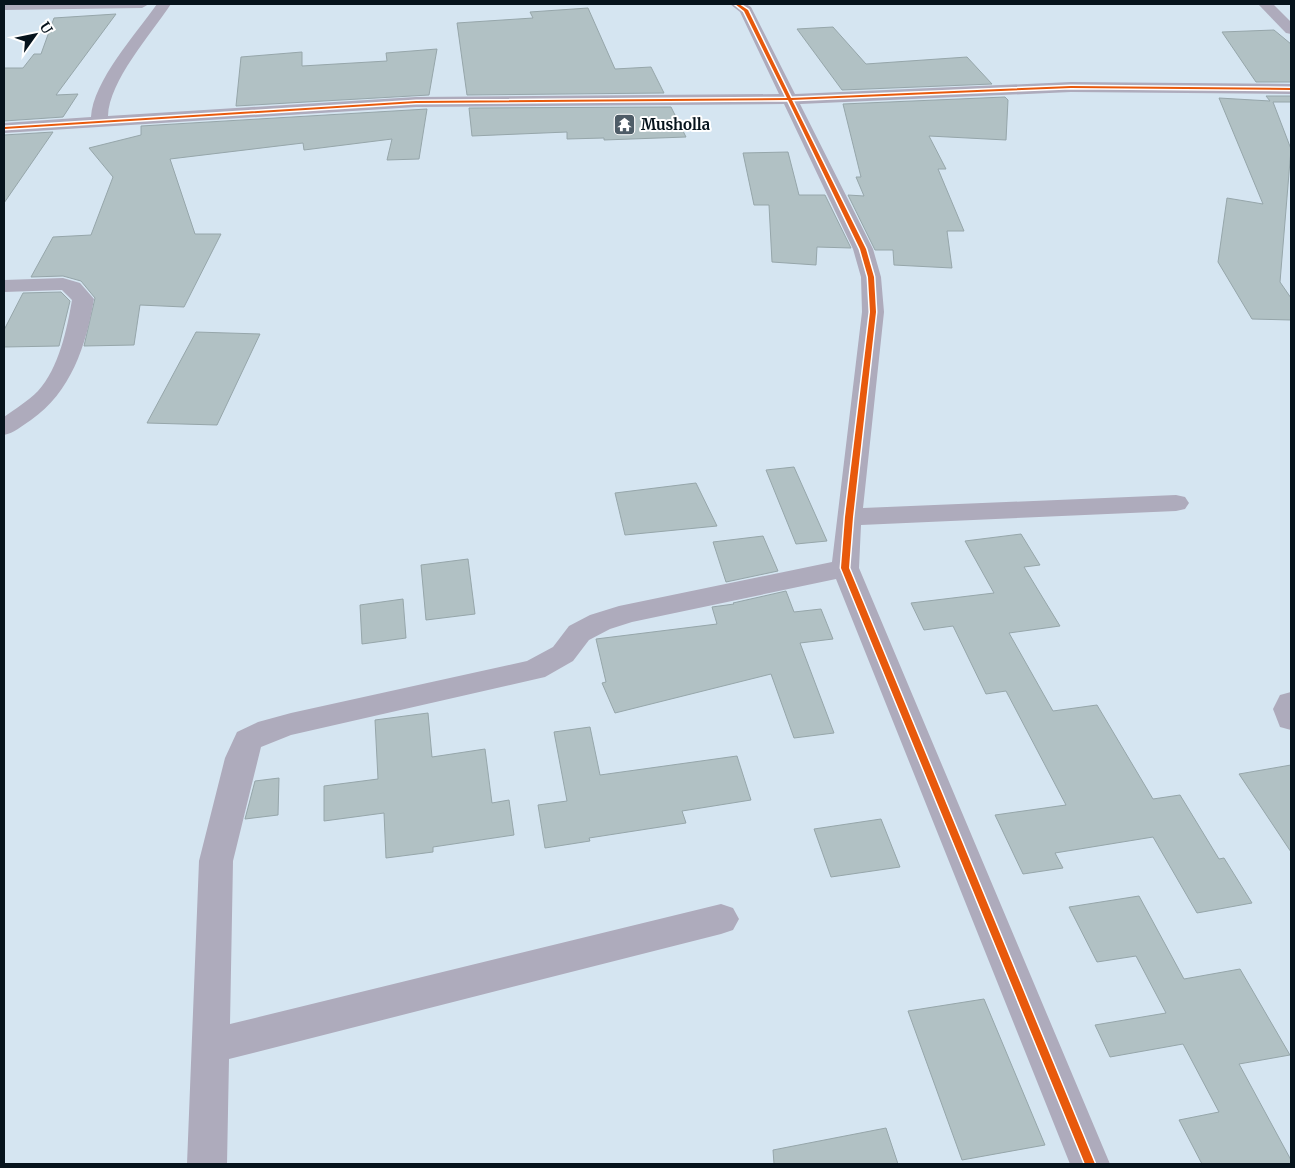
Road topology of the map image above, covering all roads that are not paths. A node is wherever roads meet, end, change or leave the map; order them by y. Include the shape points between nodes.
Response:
1 (142, 4) edge
2 (164, 4) edge
3 (738, 4) edge
4 (1265, 4) edge
5 (4, 6) edge
6 (1291, 30) edge
7 (1291, 89) edge
8 (791, 99) junction
9 (99, 122) junction
10 (4, 128) edge
11 (4, 286) edge
12 (4, 428) edge
13 (1176, 503) dead end
14 (849, 516) junction
15 (845, 568) junction
16 (1291, 703) edge
17 (1291, 719) edge
18 (721, 919) dead end
19 (212, 1046) junction
20 (208, 1164) edge
21 (1090, 1164) edge

1 - 5 street
2 - 9 street via 106,88
3 - 8 street via 746,10
4 - 6 street
7 - 8 street via 1071,87
8 - 9 street via 416,102
8 - 14 street via 863,249 871,277 873,312
9 - 10 street
11 - 12 street via 63,284 73,287 83,298 80,322 54,387 46,397
13 - 14 street
14 - 15 street
15 - 19 street via 629,613 579,633 562,654 535,670 291,724 248,740 216,861
15 - 21 street
16 - 17 street via 1288,709
18 - 19 street
19 - 20 street

